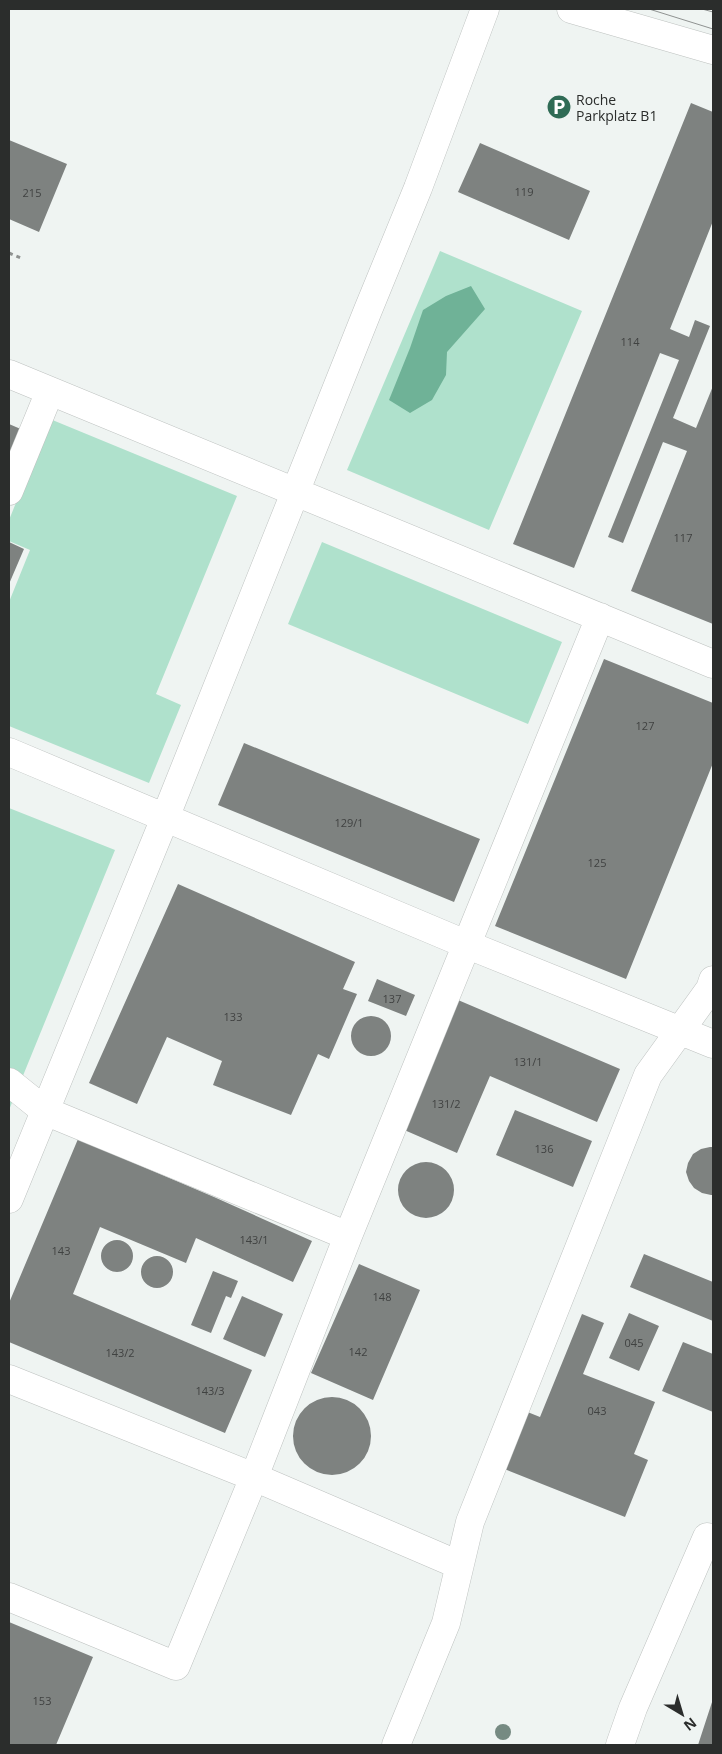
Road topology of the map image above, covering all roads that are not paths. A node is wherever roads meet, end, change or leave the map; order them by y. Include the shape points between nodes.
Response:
1 (485, 9) edge
2 (570, 9) edge
3 (713, 50) edge
4 (9, 374) edge
5 (50, 391) junction
6 (9, 491) edge
7 (296, 492) junction
8 (600, 617) junction
9 (713, 664) edge
10 (9, 752) edge
11 (165, 818) junction
12 (468, 945) junction
13 (713, 980) edge
14 (679, 1031) junction
15 (713, 1044) edge
16 (9, 1082) edge
17 (45, 1110) junction
18 (9, 1199) edge
19 (348, 1236) junction
20 (9, 1378) edge
21 (254, 1477) junction
22 (710, 1538) edge
23 (459, 1565) junction
24 (9, 1597) edge
25 (396, 1745) edge
26 (620, 1745) edge

1 - 7 street via 418,188
2 - 3 street
4 - 5 street
5 - 6 street
5 - 7 street
7 - 8 street
7 - 11 street
8 - 9 street
8 - 12 street
10 - 11 street
11 - 12 street
11 - 17 street
12 - 14 street
12 - 19 street
13 - 14 street
14 - 15 street
14 - 23 street via 648,1075 470,1522
16 - 17 street
17 - 18 street
17 - 19 street
19 - 21 street
20 - 21 street
21 - 23 street
21 - 24 street via 176,1666
22 - 26 street via 633,1708
23 - 25 street via 446,1623

